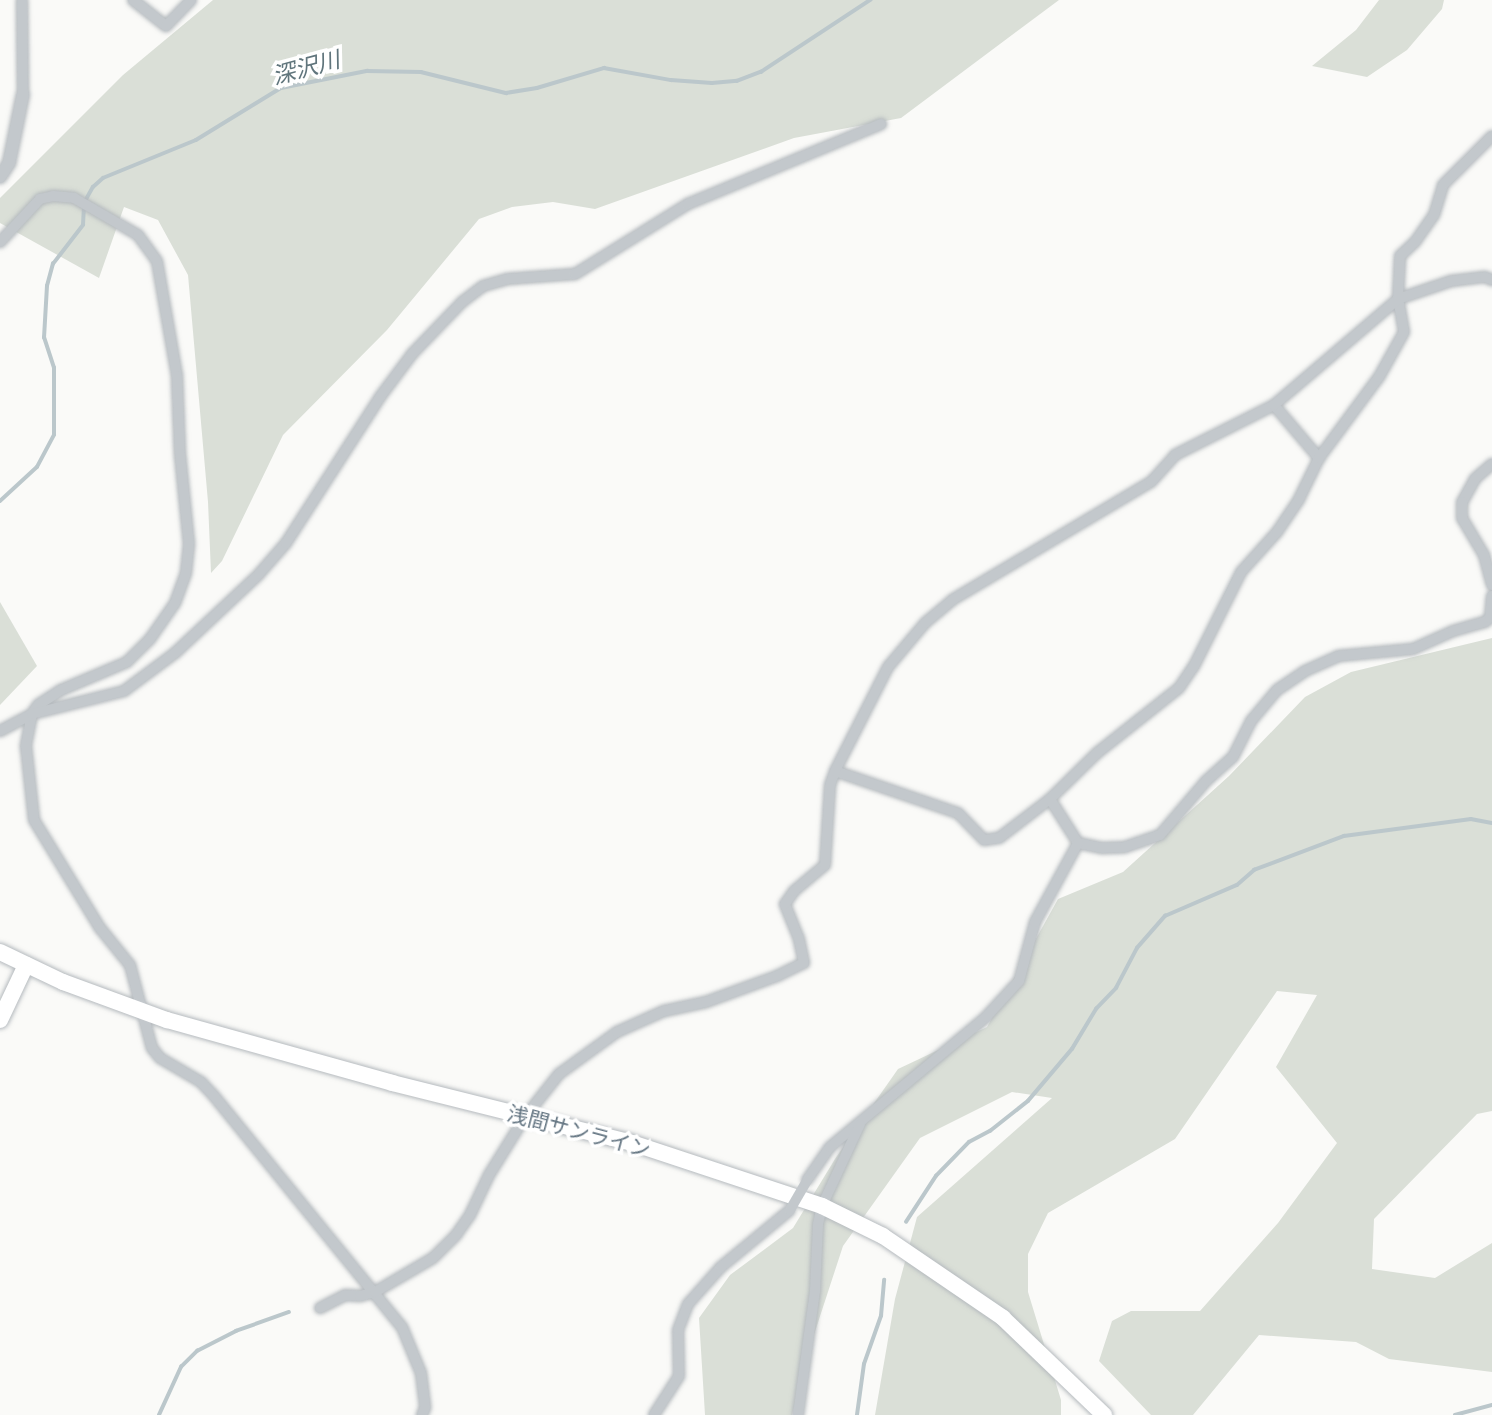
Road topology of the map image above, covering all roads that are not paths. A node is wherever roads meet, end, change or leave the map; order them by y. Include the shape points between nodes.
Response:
1 (22, 0) edge
2 (133, 0) edge
3 (191, 0) edge
4 (23, 93) joint
5 (881, 124) dead end
6 (1492, 136) edge
7 (0, 177) edge
8 (0, 242) edge
9 (1492, 279) edge
10 (1398, 299) junction
11 (1274, 405) junction
12 (1319, 458) junction
13 (1492, 464) edge
14 (1492, 585) edge
15 (1492, 596) edge
16 (32, 714) junction
17 (0, 731) edge
18 (835, 771) junction
19 (1050, 799) junction
20 (1078, 843) junction
21 (0, 952) edge
22 (26, 965) junction
23 (141, 1012) junction
24 (0, 1020) edge
25 (525, 1117) junction
26 (861, 1122) junction
27 (822, 1206) junction
28 (375, 1292) junction
29 (320, 1308) dead end
30 (422, 1415) edge
31 (653, 1415) edge
32 (798, 1415) edge
33 (1104, 1415) edge

1 - 4 street
2 - 3 street via 166,26
4 - 7 street via 9,163
5 - 16 street via 688,204 575,274 507,279 483,286 412,355 286,543 259,575 175,653 124,691
6 - 10 street via 1443,186 1434,215 1400,256
8 - 16 street via 40,199 53,196 74,198 138,235 157,261 177,376 188,544 186,573 175,603 127,662 61,690
9 - 10 street via 1451,281
10 - 11 street
10 - 12 street via 1404,332 1379,377
11 - 12 street
11 - 18 street via 1175,455 1151,482 952,600 925,623 888,667
12 - 19 street via 1277,532 1241,572 1179,688 1097,753
13 - 14 street via 1475,479 1462,502 1462,518 1484,555
15 - 20 street via 1490,618 1485,622 1413,649 1338,656 1277,690 1251,721 1233,757 1160,835 1125,847
16 - 17 street
16 - 23 street via 26,746 34,820 100,928 130,965
18 - 19 street via 958,813 984,840 999,838
18 - 25 street via 825,865 785,904 804,963 617,1032 559,1074
19 - 20 street
20 - 26 street via 1035,922 1019,981 986,1017
21 - 22 main road, 浅間サンライン
22 - 23 main road, 浅間サンライン
22 - 24 main road
23 - 25 main road, 浅間サンライン
23 - 28 street via 152,1048 160,1058 201,1082 214,1096
25 - 27 main road, 浅間サンライン via 632,1143
25 - 28 street via 456,1235 433,1258
26 - 27 street
26 - 31 street, bridge via 830,1147 790,1210 720,1267 688,1304 678,1330 679,1376
27 - 32 street
27 - 33 main road, 浅間サンライン via 883,1236 1003,1318
28 - 29 street via 345,1295
28 - 30 street via 413,1349 425,1394

